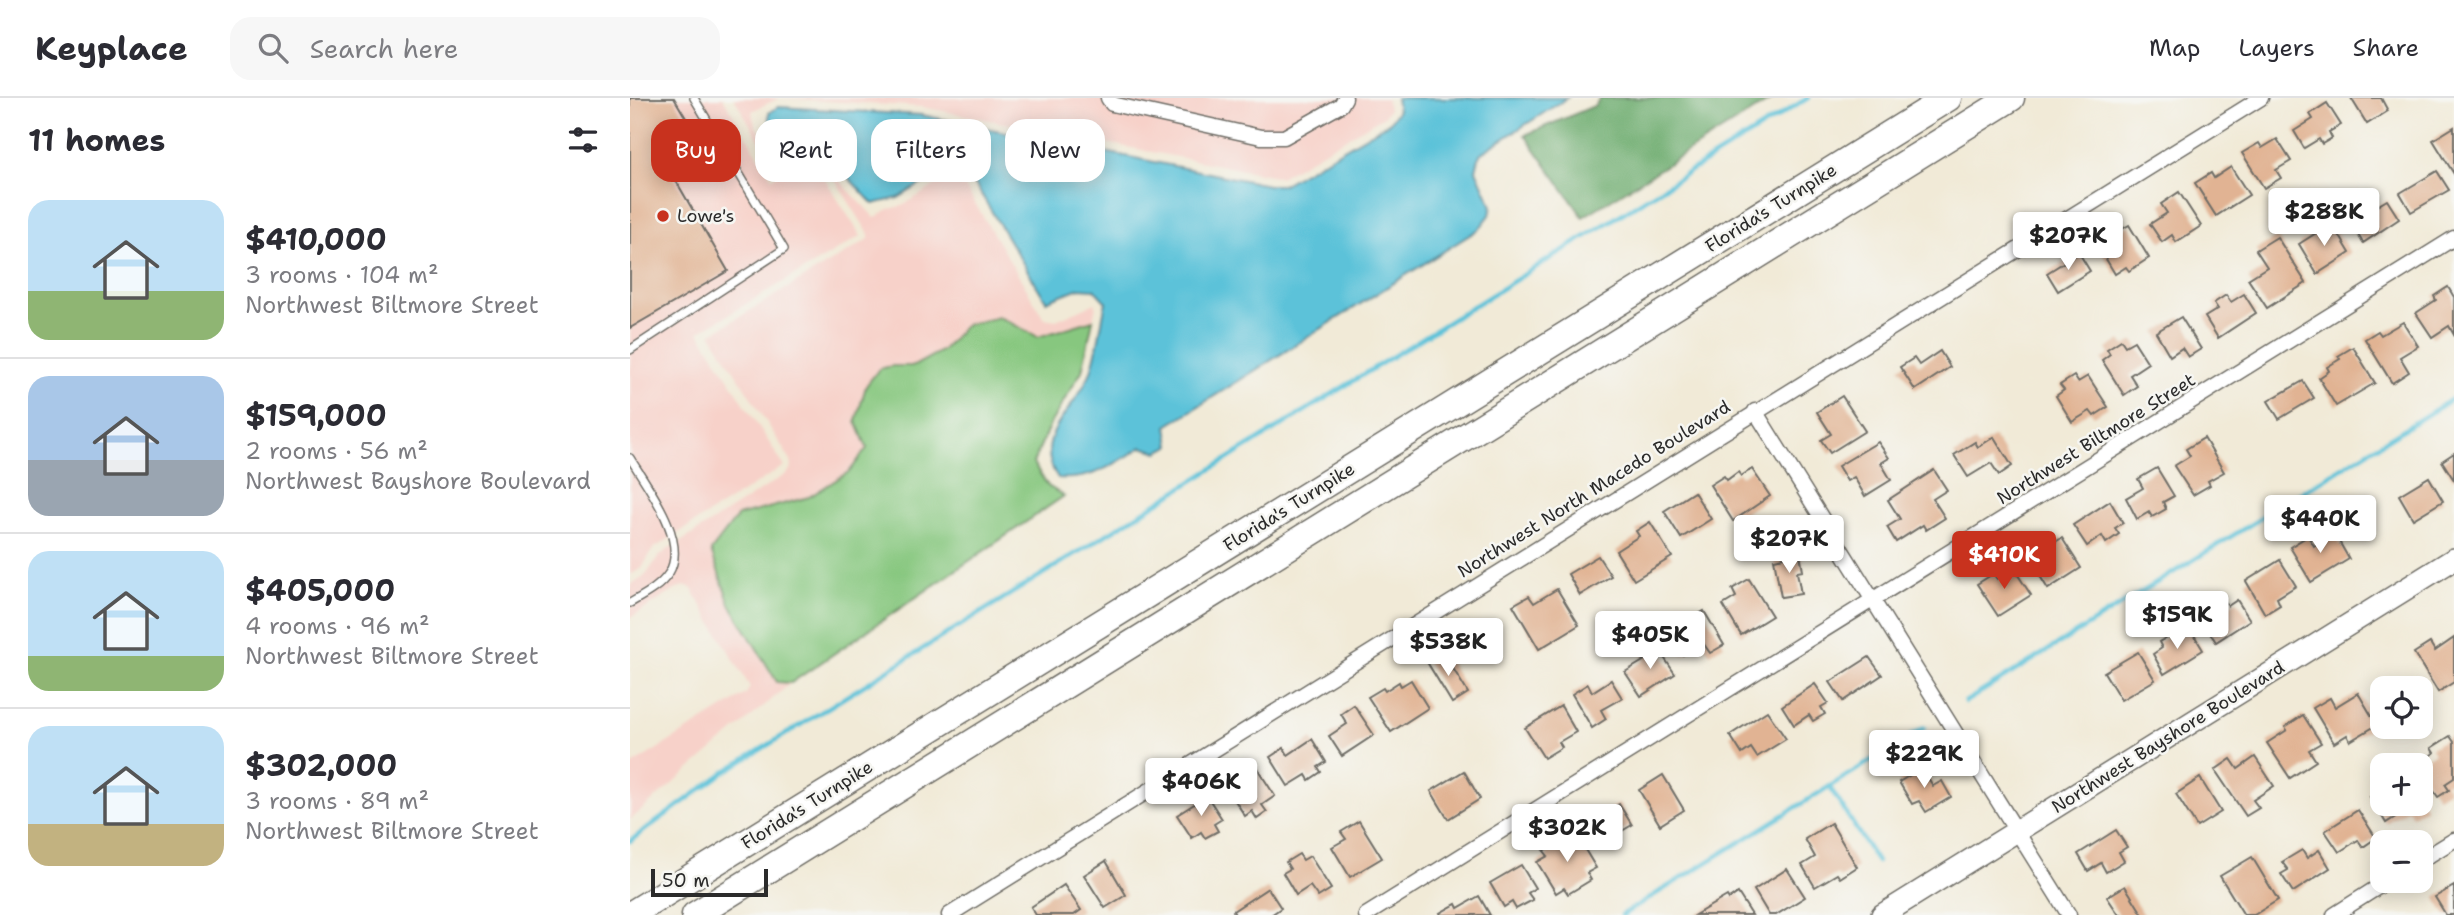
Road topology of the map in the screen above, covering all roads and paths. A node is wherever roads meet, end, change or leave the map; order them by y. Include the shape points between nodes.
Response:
1 (694, 98) edge
2 (1108, 98) edge
3 (1345, 98) edge
4 (1948, 98) edge
5 (2011, 98) edge
6 (2261, 98) edge
7 (2454, 238) edge
8 (630, 350) edge
9 (1755, 411) junction
10 (630, 458) edge
11 (2454, 559) edge
12 (1875, 600) junction
13 (630, 603) edge
14 (2017, 830) junction
15 (2454, 840) edge
16 (2433, 853) edge
17 (2370, 892) edge
18 (630, 915) edge
19 (695, 915) edge
20 (949, 915) edge
21 (1366, 915) edge
22 (1882, 915) edge
23 (2070, 915) edge
24 (2334, 915) edge

1 - 8 lane via 784,249
2 - 3 street via 1112,104 1261,137 1283,137
4 - 18 highway, Florida's Turnpike
5 - 19 highway, Florida's Turnpike
6 - 9 street, Northwest North Macedo Boulevard
7 - 12 street, Northwest Biltmore Street
9 - 12 street
9 - 20 street, Northwest North Macedo Boulevard
10 - 13 lane via 665,516 674,541 673,565 667,576 650,593
11 - 14 main road, Northwest Bayshore Boulevard
12 - 14 street
12 - 21 street, Northwest Biltmore Street
14 - 22 main road, Northwest Bayshore Boulevard
14 - 23 street
15 - 16 street
17 - 24 street

